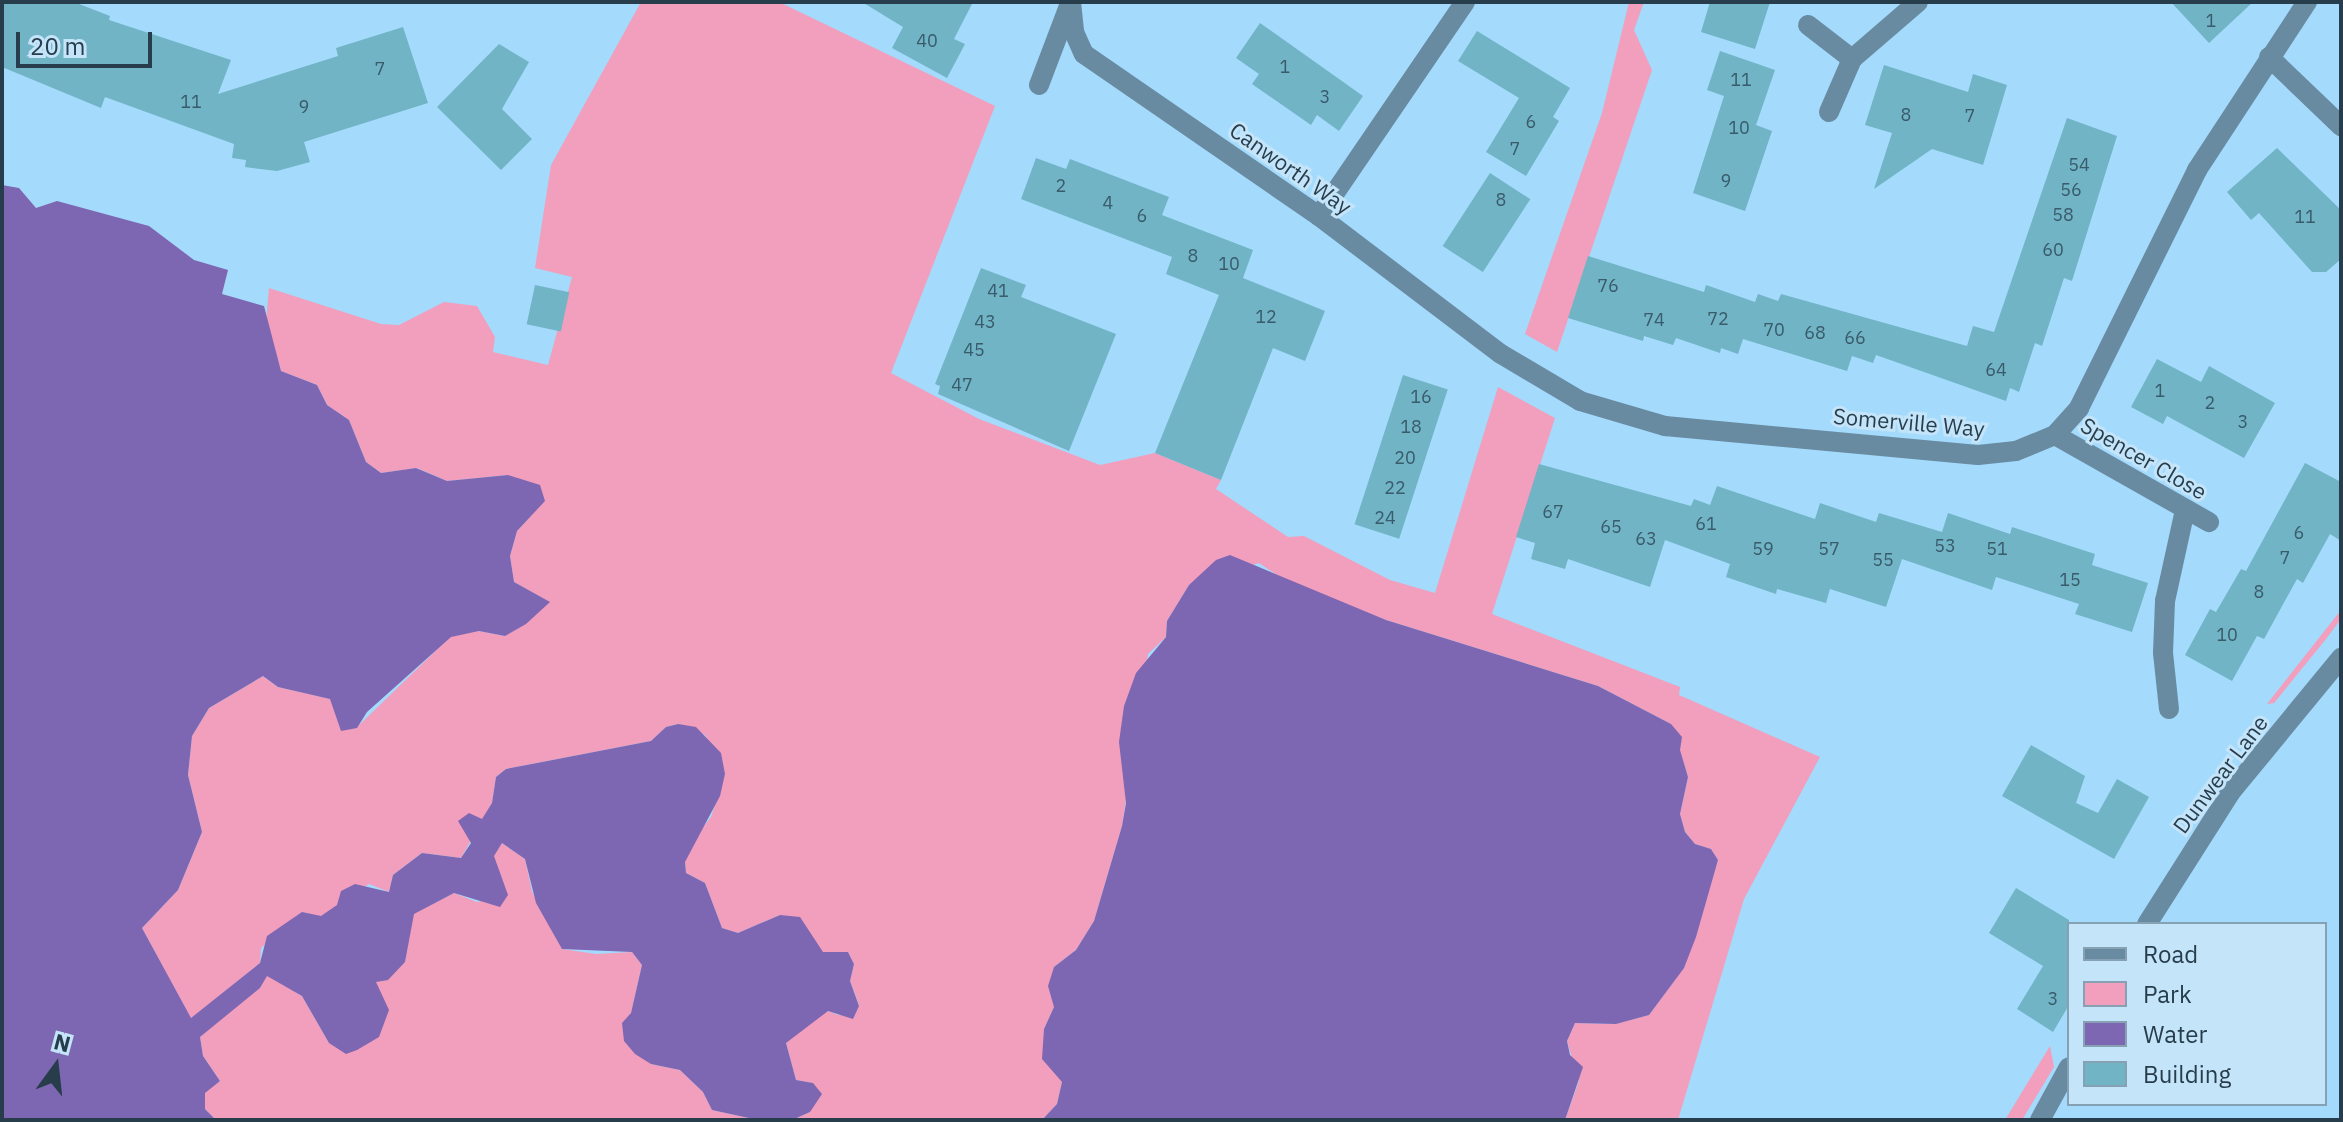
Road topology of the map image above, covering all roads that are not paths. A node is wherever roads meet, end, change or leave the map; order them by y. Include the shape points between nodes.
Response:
1 (1071, 2) edge
2 (1465, 2) edge
3 (1918, 2) edge
4 (2307, 2) edge
5 (1808, 25) dead end
6 (2269, 57) junction
7 (1852, 59) junction
8 (1039, 85) dead end
9 (1829, 112) dead end
10 (2341, 126) edge
11 (1319, 216) junction
12 (1508, 359) joint
13 (2055, 435) junction
14 (2185, 510) junction
15 (2209, 522) dead end
16 (2341, 658) edge
17 (2169, 709) dead end
18 (2148, 922) edge
19 (2067, 1071) edge
20 (2040, 1120) edge

1 - 8 street
1 - 11 street, Canworth Way via 1074,32 1084,54
2 - 11 street
3 - 7 street
4 - 6 street, Somerville Way
5 - 7 street
6 - 10 street
6 - 13 street, Somerville Way via 2197,170 2100,371 2079,408
7 - 9 street
11 - 12 street, Canworth Way
12 - 13 street, Somerville Way via 1580,401 1665,426 1978,455 2016,451
13 - 14 street, Spencer Close
14 - 15 street, Spencer Close
14 - 17 street via 2165,601
16 - 18 street, Dunwear Lane via 2230,793
19 - 20 street

